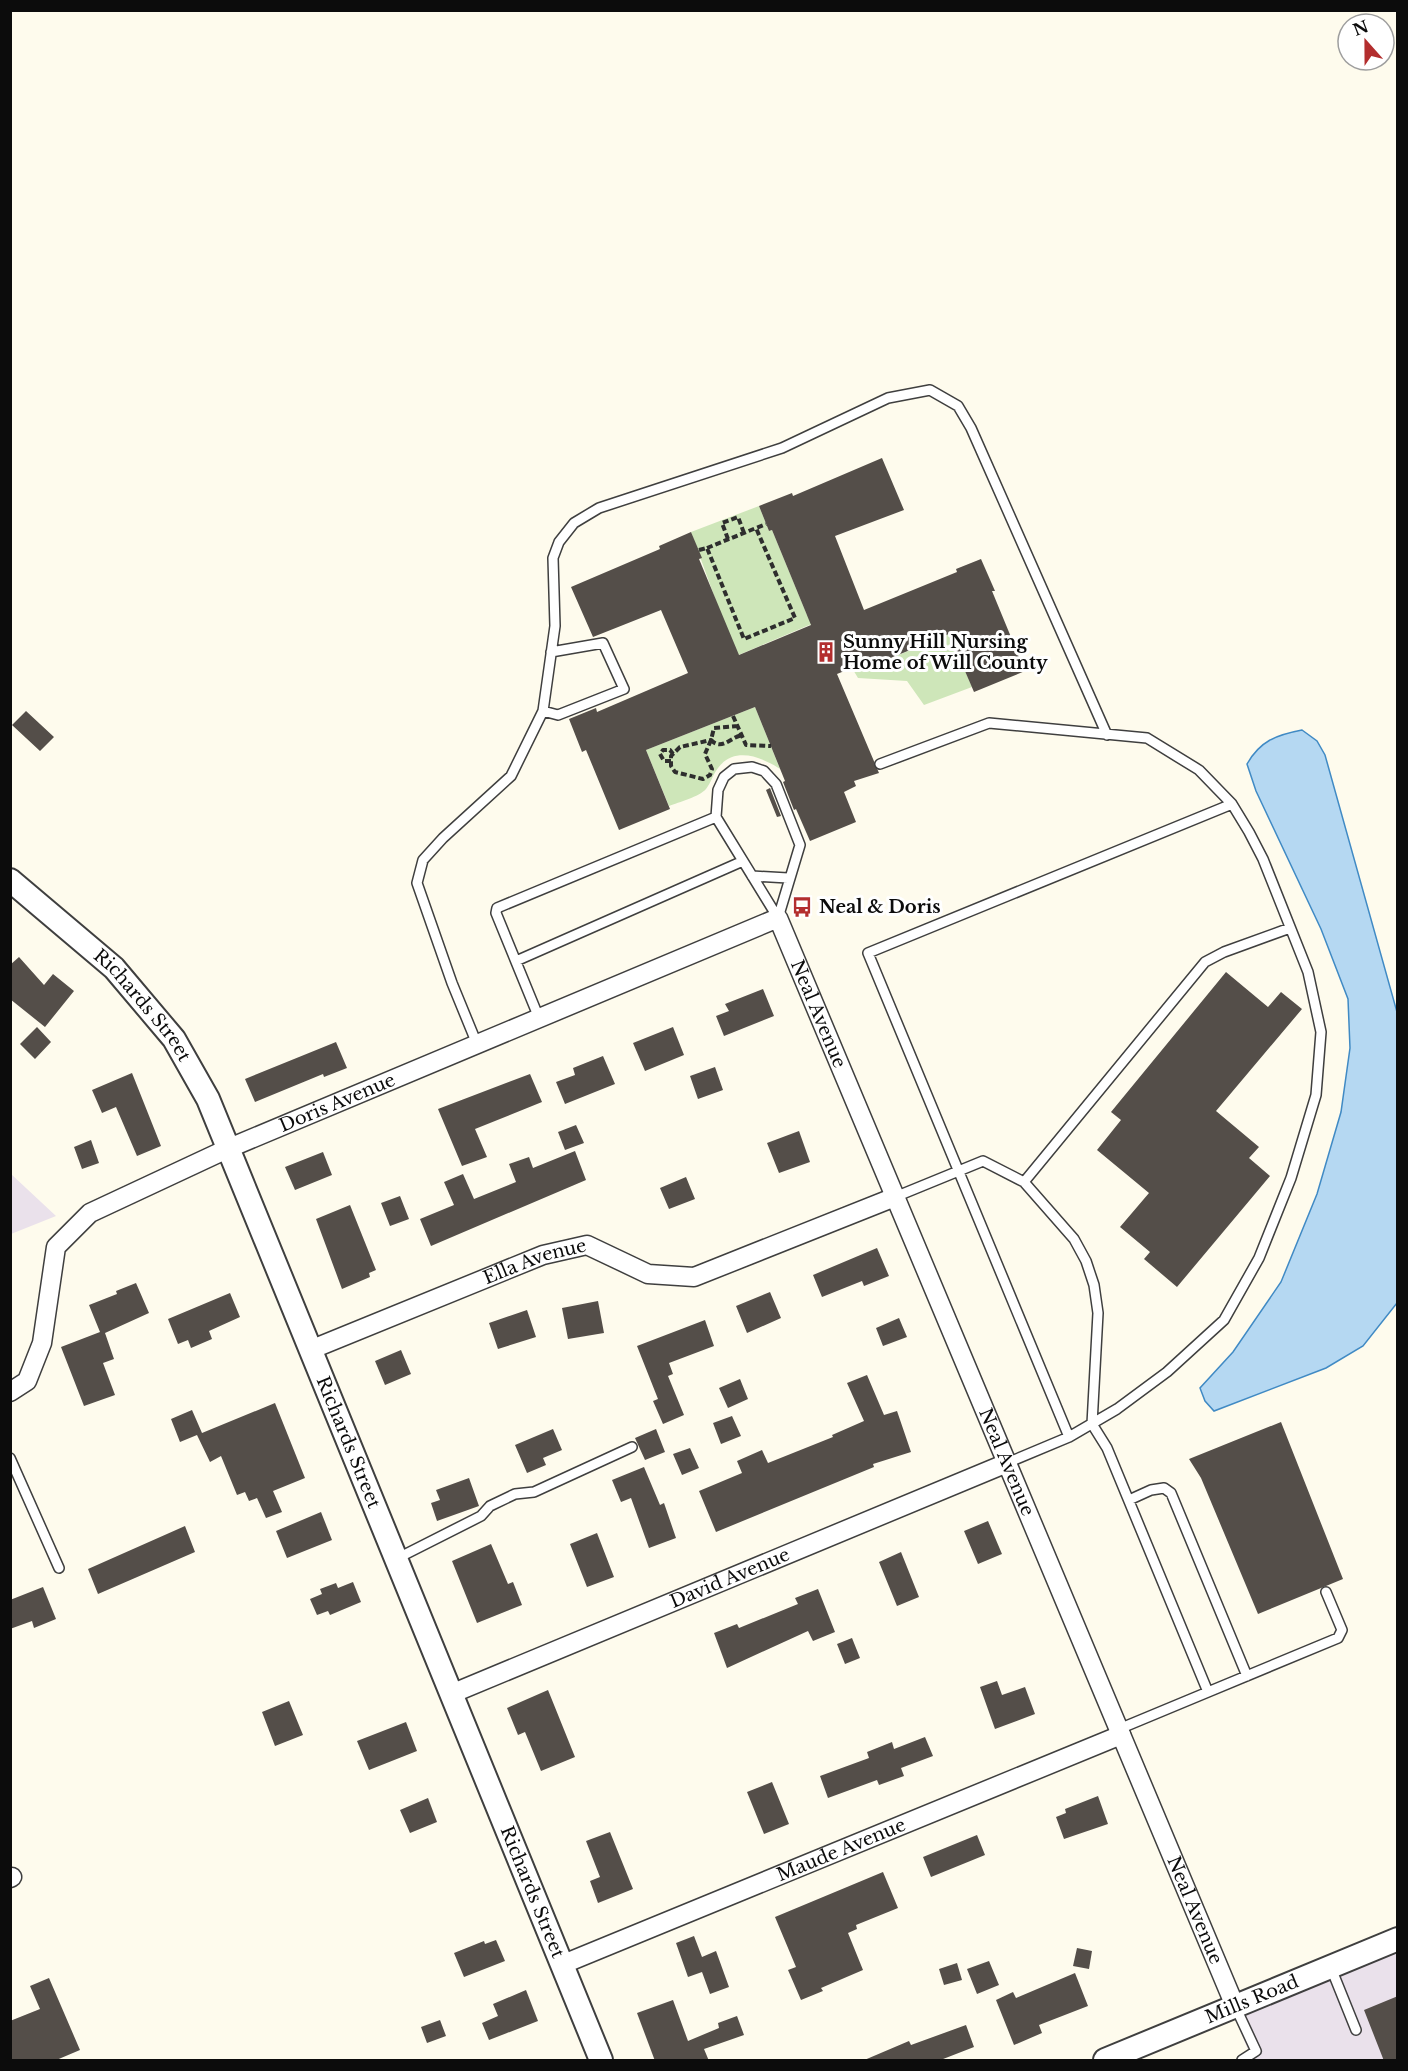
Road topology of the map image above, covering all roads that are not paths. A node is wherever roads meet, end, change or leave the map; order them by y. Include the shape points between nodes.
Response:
1 (551, 652) junction
2 (543, 711) junction
3 (1107, 735) junction
4 (880, 764) dead end
5 (1232, 804) junction
6 (716, 817) junction
7 (743, 861) junction
8 (752, 876) junction
9 (788, 878) junction
10 (10, 880) edge
11 (778, 918) junction
12 (1290, 928) junction
13 (516, 961) junction
14 (539, 1018) junction
15 (477, 1044) junction
16 (227, 1149) junction
17 (958, 1171) junction
18 (1024, 1182) junction
19 (895, 1197) junction
20 (310, 1350) junction
21 (10, 1392) edge
22 (1092, 1424) junction
23 (1069, 1437) junction
24 (632, 1447) dead end
25 (10, 1458) edge
26 (1006, 1463) junction
27 (1129, 1500) junction
28 (396, 1559) junction
29 (59, 1568) dead end
30 (1326, 1592) dead end
31 (1247, 1676) junction
32 (1208, 1692) junction
33 (451, 1694) junction
34 (1120, 1732) junction
35 (1398, 1938) edge
36 (561, 1965) junction
37 (1330, 1966) junction
38 (1235, 2006) junction
39 (1356, 2030) dead end
40 (1256, 2051) junction
41 (600, 2061) edge
42 (1105, 2061) edge
43 (1242, 2061) edge
44 (1261, 2061) edge

1 - 2 lane
1 - 2 lane via 603,642 624,688 558,715
1 - 3 lane via 555,626 553,558 559,542 574,523 599,508 782,448 888,398 930,390 958,406 971,428
2 - 15 lane via 511,776 423,860 417,883
3 - 4 lane via 989,723
3 - 5 lane via 1147,738 1199,770
5 - 12 lane via 1263,860
5 - 17 lane via 868,953
6 - 7 lane
6 - 9 lane via 718,790 724,777 734,770 752,767 764,771 781,793 800,845
6 - 13 lane via 497,908
7 - 8 lane
7 - 13 lane
8 - 9 lane
8 - 11 lane
9 - 11 lane
10 - 16 street, Richards Street via 114,968 174,1039 208,1099
11 - 14 street, Doris Avenue
11 - 19 street, Neal Avenue
12 - 18 lane via 1205,962
12 - 22 lane via 1308,972 1321,1032 1316,1095 1291,1178 1259,1258 1224,1320 1167,1372
13 - 14 lane
14 - 15 street, Doris Avenue
15 - 16 street, Doris Avenue
16 - 20 street, Richards Street
16 - 21 street, Doris Avenue via 90,1213 56,1247 42,1343 27,1381
17 - 18 lane via 983,1161
17 - 19 lane
17 - 23 lane
18 - 22 lane via 1074,1239 1094,1285 1098,1313
19 - 20 street, Ella Avenue via 694,1277 648,1274 587,1245 543,1255
19 - 26 street, Neal Avenue
20 - 28 street, Richards Street
22 - 23 lane
22 - 27 lane
23 - 26 lane
24 - 28 lane via 534,1492 515,1494 490,1506 481,1516
25 - 29 lane
26 - 33 street, David Avenue
26 - 34 street, Neal Avenue
27 - 31 lane via 1151,1490 1164,1488 1171,1493
27 - 32 lane
28 - 33 street, Richards Street
30 - 31 lane via 1342,1630 1338,1638
31 - 32 lane
32 - 34 lane
33 - 36 street, Richards Street
34 - 36 street, Maude Avenue
34 - 38 street, Neal Avenue
35 - 37 street, Mills Road
36 - 41 street, Richards Street
37 - 38 street, Mills Road
37 - 39 lane
38 - 40 lane
38 - 42 street, Mills Road
40 - 43 lane
40 - 44 lane

